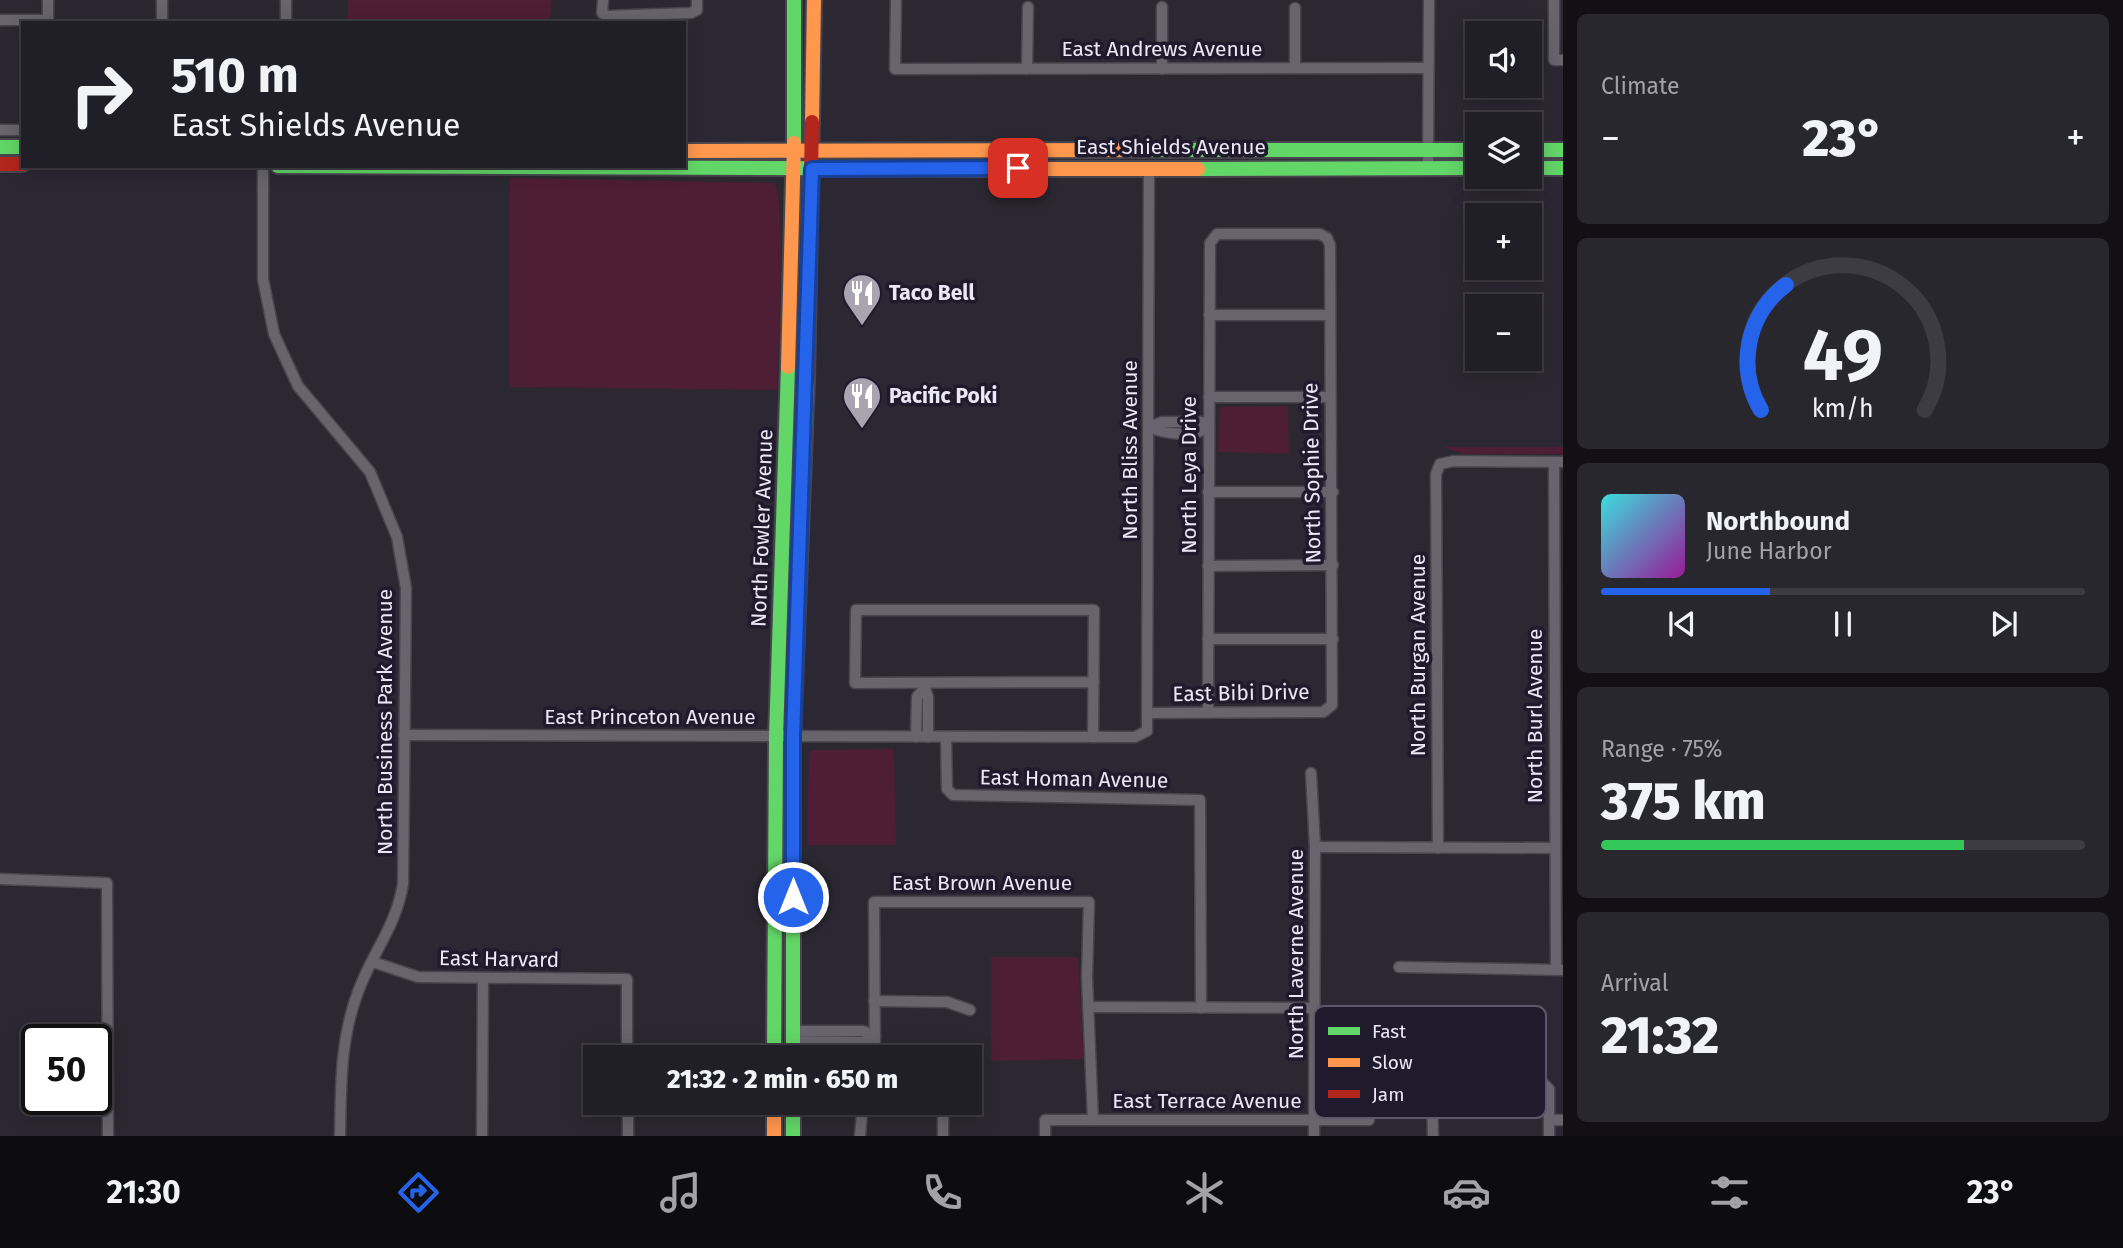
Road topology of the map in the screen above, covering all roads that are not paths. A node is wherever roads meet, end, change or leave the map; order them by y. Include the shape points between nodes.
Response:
1 (48, 0) edge
2 (162, 0) edge
3 (286, 0) edge
4 (603, 0) edge
5 (697, 0) edge
6 (794, 0) edge
7 (814, 0) edge
8 (896, 0) edge
9 (1429, 0) edge
10 (1554, 0) edge
11 (1028, 7) dead end
12 (1162, 7) dead end
13 (1295, 8) dead end
14 (633, 19) edge
15 (0, 20) edge
16 (48, 21) edge
17 (162, 21) edge
18 (286, 21) edge
19 (1558, 60) edge
20 (1295, 68) junction
21 (1428, 68) junction
22 (1027, 69) junction
23 (1161, 69) junction
24 (0, 130) edge
25 (21, 130) edge
26 (21, 146) edge
27 (0, 147) edge
28 (795, 150) junction
29 (813, 150) junction
30 (1428, 150) junction
31 (1465, 150) edge
32 (1542, 150) edge
33 (1563, 150) edge
34 (686, 151) edge
35 (1146, 151) junction
36 (1280, 151) junction
37 (0, 164) edge
38 (21, 164) edge
39 (1563, 167) edge
40 (263, 168) edge
41 (539, 168) edge
42 (1009, 168) junction
43 (1149, 168) junction
44 (1428, 168) junction
45 (1465, 168) edge
46 (1542, 168) edge
47 (812, 169) junction
48 (794, 170) junction
49 (1212, 237) joint
50 (1209, 315) junction
51 (1330, 315) junction
52 (1209, 397) junction
53 (1329, 397) junction
54 (1149, 427) junction
55 (1209, 427) junction
56 (785, 446) junction
57 (1558, 462) edge
58 (1208, 492) junction
59 (1333, 492) junction
60 (1333, 565) junction
61 (1208, 566) junction
62 (798, 584) junction
63 (1208, 639) junction
64 (1333, 639) junction
65 (1094, 682) junction
66 (923, 686) junction
67 (922, 705) junction
68 (1331, 707) joint
69 (1149, 713) junction
70 (1208, 713) junction
71 (1147, 731) joint
72 (404, 735) junction
73 (776, 737) junction
74 (793, 737) junction
75 (916, 737) junction
76 (928, 737) junction
77 (946, 737) junction
78 (1093, 737) junction
79 (1311, 773) dead end
80 (1315, 848) junction
81 (1438, 848) junction
82 (1555, 848) junction
83 (0, 879) edge
84 (775, 951) junction
85 (373, 962) junction
86 (1399, 967) dead end
87 (1560, 970) edge
88 (483, 978) junction
89 (874, 1001) junction
90 (1315, 1006) edge
91 (1088, 1007) junction
92 (1201, 1008) junction
93 (1314, 1008) edge
94 (970, 1010) dead end
95 (793, 1036) junction
96 (875, 1036) junction
97 (628, 1045) edge
98 (774, 1045) edge
99 (793, 1045) edge
100 (875, 1045) edge
101 (1546, 1083) edge
102 (628, 1115) edge
103 (774, 1115) edge
104 (793, 1115) edge
105 (862, 1115) edge
106 (943, 1115) edge
107 (1433, 1118) edge
108 (1093, 1120) junction
109 (1314, 1120) junction
110 (1369, 1120) dead end
111 (1549, 1120) junction
112 (1563, 1120) edge
113 (108, 1136) edge
114 (340, 1136) edge
115 (482, 1136) edge
116 (628, 1136) edge
117 (774, 1136) edge
118 (793, 1136) edge
119 (860, 1136) edge
120 (943, 1136) edge
121 (1045, 1136) edge
122 (1314, 1136) edge
123 (1433, 1136) edge
124 (1549, 1136) edge

1 - 16 street
2 - 17 street
3 - 18 street
4 - 14 street via 602,13
5 - 14 street via 697,10 691,13
6 - 28 main road, North Fowler Avenue
7 - 29 main road, North Fowler Avenue
8 - 22 street, East Andrews Avenue via 895,69
9 - 21 street
10 - 19 street
11 - 22 street
12 - 23 street
13 - 20 street
15 - 16 street
20 - 21 street, East Andrews Avenue
20 - 23 street, East Andrews Avenue
21 - 30 street
22 - 23 street, East Andrews Avenue
24 - 25 street
26 - 27 main road
28 - 29 main road, East Shields Avenue
28 - 34 main road, East Shields Avenue
28 - 48 main road, North Fowler Avenue
29 - 35 main road, East Shields Avenue
29 - 47 main road, North Fowler Avenue
30 - 31 main road, East Shields Avenue
30 - 36 main road, East Shields Avenue
30 - 44 street
32 - 33 main road
35 - 36 main road, East Shields Avenue
35 - 42 main road via 1103,159 1026,159
36 - 43 main road via 1236,159 1154,159
37 - 38 main road
39 - 46 main road
40 - 72 street, North Business Park Avenue via 263,279 274,334 298,386 369,472 397,537 406,588
41 - 48 main road, East Shields Avenue
42 - 43 main road, East Shields Avenue
42 - 47 main road, East Shields Avenue
43 - 44 main road, East Shields Avenue
43 - 54 street, North Bliss Avenue
44 - 45 main road, East Shields Avenue
47 - 48 main road, East Shields Avenue
47 - 62 main road, North Fowler Avenue
48 - 56 main road, North Fowler Avenue
49 - 50 street, North Leya Drive
49 - 51 street, North Sophie Drive via 1320,234 1327,238
50 - 51 street
50 - 52 street, North Leya Drive
51 - 53 street, North Sophie Drive
52 - 53 street
52 - 55 street, North Leya Drive
53 - 59 street, North Sophie Drive
54 - 55 street via 1202,422
54 - 69 street, North Bliss Avenue
55 - 58 street, North Leya Drive
56 - 62 main road via 792,492 789,567
56 - 73 main road, North Fowler Avenue
57 - 81 street, North Burgan Avenue via 1440,464 1436,474
57 - 82 street, North Burl Avenue
58 - 59 street
58 - 61 street, North Leya Drive
59 - 60 street, North Sophie Drive
60 - 61 street
60 - 64 street, North Sophie Drive
61 - 63 street, North Leya Drive
62 - 74 main road, North Fowler Avenue
63 - 64 street
63 - 70 street, North Leya Drive
64 - 68 street, North Sophie Drive
65 - 66 street
65 - 66 street via 1094,610 856,610 855,683
65 - 78 street
66 - 67 street
67 - 75 street
67 - 76 street
68 - 70 street, East Bibi Drive via 1323,712
69 - 70 street, East Bibi Drive
69 - 71 street, North Bliss Avenue
71 - 78 street, East Princeton Avenue via 1135,737
72 - 73 street, East Princeton Avenue
72 - 85 street, North Business Park Avenue via 403,884 395,921
73 - 74 street, East Princeton Avenue
73 - 84 main road, North Fowler Avenue
74 - 75 street, East Princeton Avenue
74 - 95 main road, North Fowler Avenue
75 - 76 street, East Princeton Avenue
76 - 77 street, East Princeton Avenue
77 - 78 street, East Princeton Avenue
77 - 92 street, East Homan Avenue via 949,793 1199,800
79 - 80 street, North Laverne Avenue
80 - 81 street
80 - 90 street, North Laverne Avenue
81 - 82 street
82 - 87 street, North Burl Avenue
83 - 113 street via 107,883
84 - 95 main road via 784,963 785,1030
84 - 98 main road, North Fowler Avenue
85 - 88 street, East Harvard via 418,977
85 - 114 street, North Business Park Avenue via 344,1033
86 - 87 street
88 - 97 street, East Harvard via 627,979
88 - 115 street
89 - 91 street, East Brown Avenue via 874,902 1089,902
89 - 94 street via 947,1002
89 - 96 street
91 - 92 street
91 - 108 street
92 - 93 street
95 - 96 street via 863,1042
95 - 99 main road, North Fowler Avenue
96 - 100 street
101 - 111 street
102 - 116 street
103 - 117 main road
104 - 118 main road
105 - 119 street
106 - 120 street
107 - 123 street
108 - 109 street, East Terrace Avenue
108 - 121 street, East Terrace Avenue via 1045,1120
109 - 110 street, East Terrace Avenue
109 - 122 street, North Laverne Avenue
111 - 112 street
111 - 124 street

